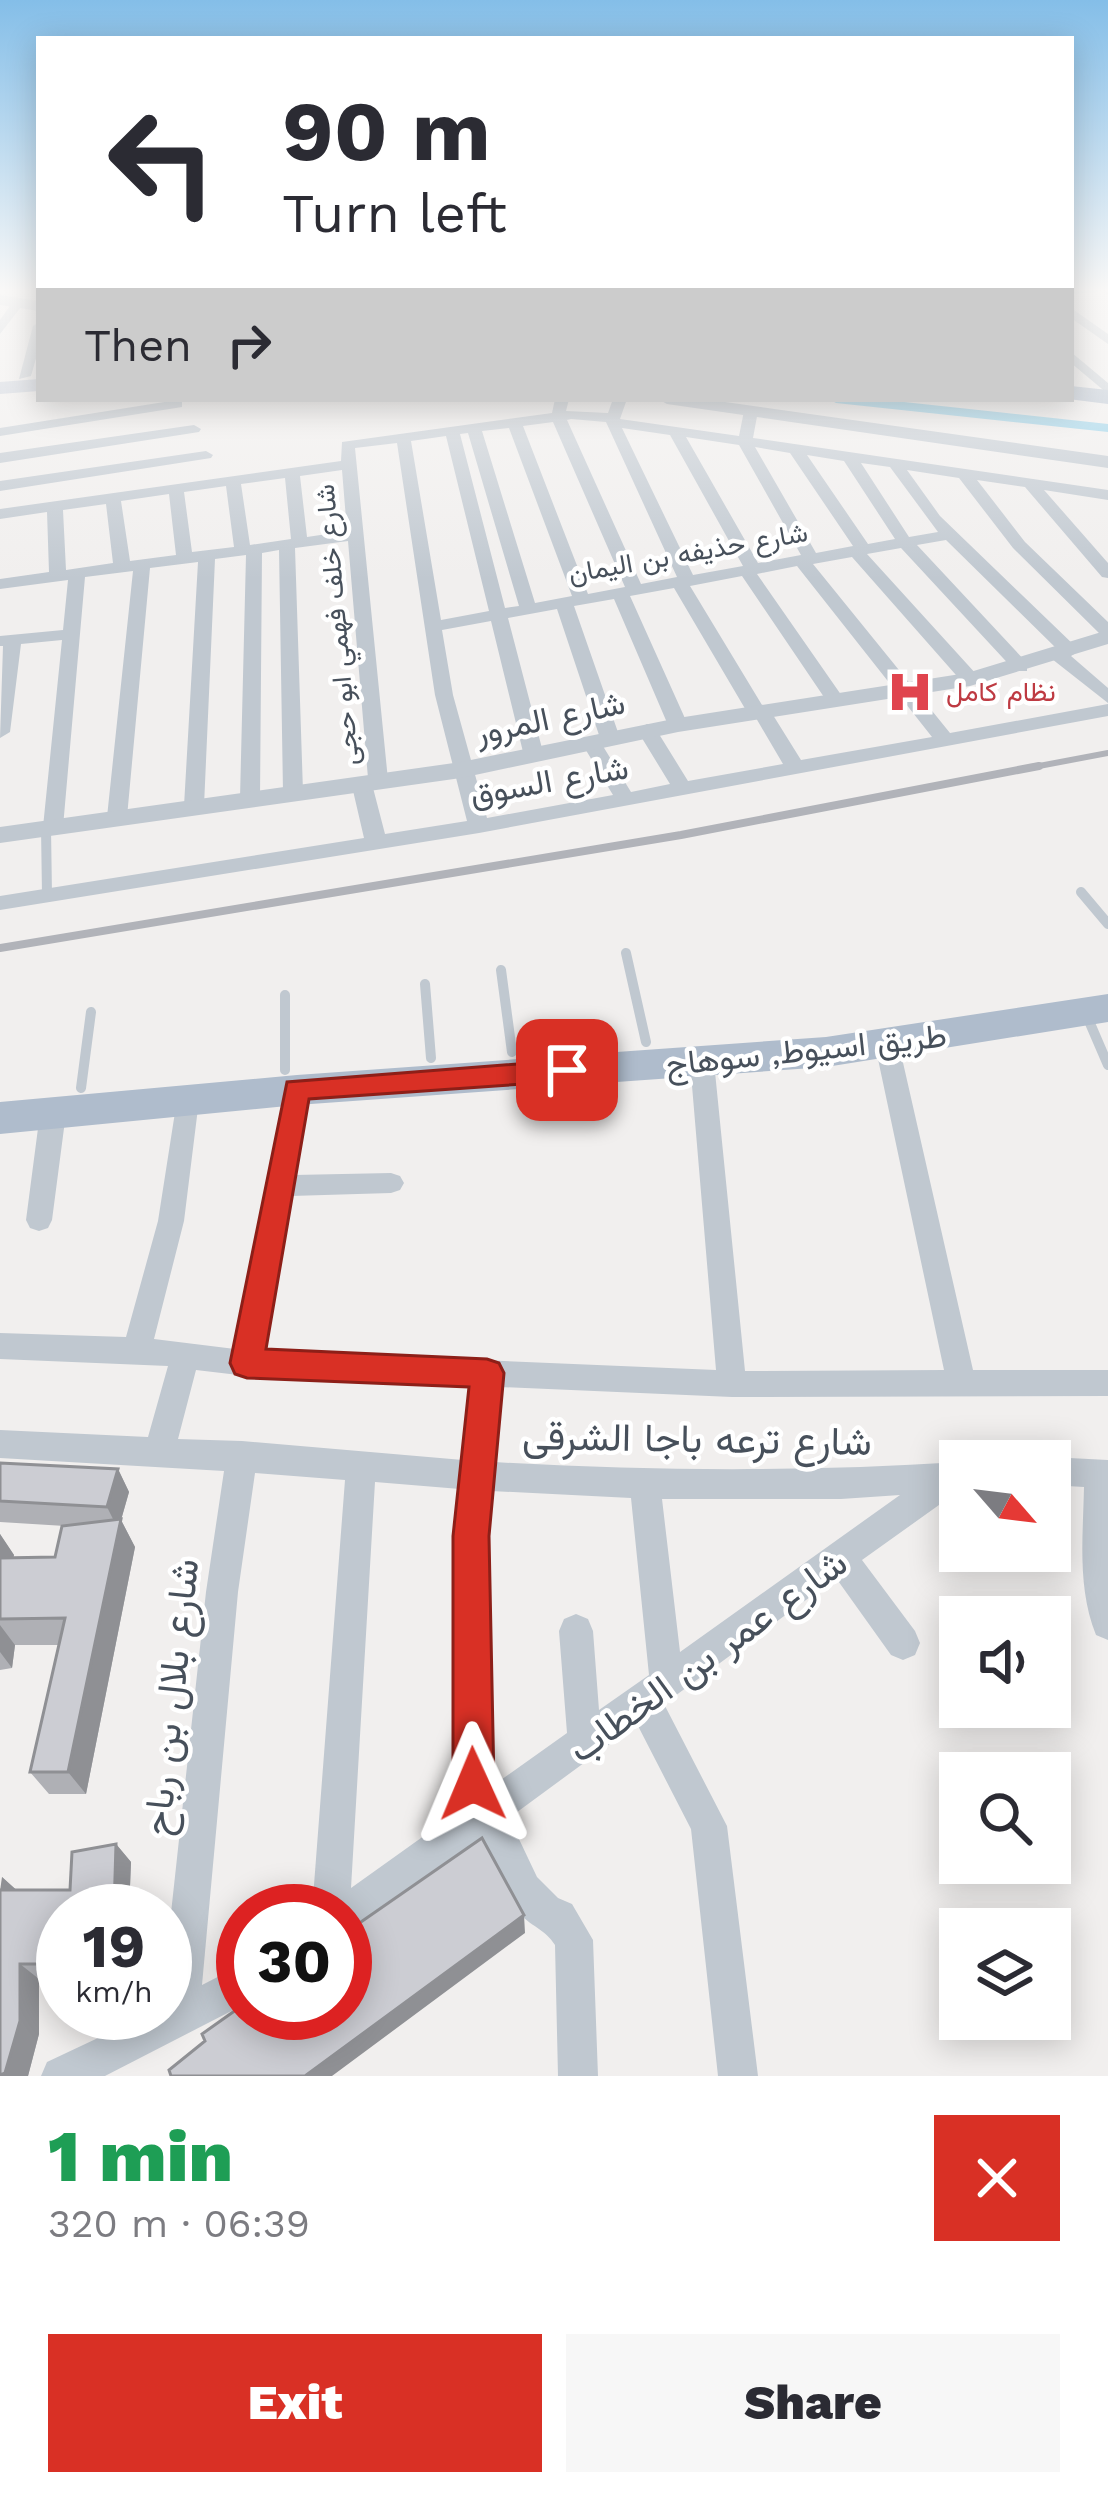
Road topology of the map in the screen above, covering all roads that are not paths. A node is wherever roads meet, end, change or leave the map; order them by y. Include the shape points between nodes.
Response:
1 (1074, 393) edge
2 (1108, 394) edge
3 (619, 402) edge
4 (688, 402) edge
5 (177, 404) dead end
6 (560, 408) edge
7 (752, 411) junction
8 (613, 420) junction
9 (514, 422) junction
10 (841, 424) junction
11 (473, 428) junction
12 (194, 429) dead end
13 (452, 430) junction
14 (675, 431) junction
15 (0, 433) edge
16 (403, 436) junction
17 (931, 437) junction
18 (745, 442) junction
19 (796, 450) junction
20 (1023, 450) junction
21 (829, 454) junction
22 (206, 455) dead end
23 (849, 457) junction
24 (0, 458) edge
25 (1108, 462) edge
26 (349, 464) junction
27 (896, 465) junction
28 (920, 468) junction
29 (292, 472) junction
30 (965, 475) junction
31 (233, 480) junction
32 (1023, 483) junction
33 (0, 485) edge
34 (176, 488) junction
35 (1106, 497) edge
36 (113, 498) junction
37 (55, 506) junction
38 (0, 514) edge
39 (951, 534) junction
40 (355, 535) junction
41 (905, 542) junction
42 (294, 544) junction
43 (249, 550) junction
44 (859, 550) junction
45 (207, 556) junction
46 (185, 559) junction
47 (806, 559) junction
48 (132, 566) junction
49 (750, 569) junction
50 (1108, 573) edge
51 (67, 575) junction
52 (683, 581) junction
53 (0, 584) edge
54 (627, 591) junction
55 (573, 602) junction
56 (529, 610) junction
57 (500, 615) junction
58 (435, 626) junction
59 (73, 634) junction
60 (1108, 635) edge
61 (7, 640) edge
62 (1064, 653) junction
63 (1021, 667) junction
64 (970, 679) junction
65 (904, 689) junction
66 (1108, 697) edge
67 (836, 699) junction
68 (1108, 710) edge
69 (759, 711) junction
70 (678, 724) junction
71 (647, 730) junction
72 (0, 732) edge
73 (600, 740) junction
74 (945, 740) junction
75 (534, 756) junction
76 (796, 769) junction
77 (461, 770) junction
78 (370, 781) junction
79 (682, 790) junction
80 (293, 792) junction
81 (250, 798) junction
82 (626, 800) junction
83 (194, 806) junction
84 (117, 818) junction
85 (478, 826) junction
86 (50, 827) junction
87 (0, 835) edge
88 (376, 842) junction
89 (1081, 892) dead end
90 (46, 895) junction
91 (0, 903) edge
92 (1108, 924) edge
93 (626, 953) dead end
94 (501, 970) dead end
95 (425, 984) dead end
96 (285, 995) dead end
97 (1100, 1002) edge
98 (91, 1012) dead end
99 (908, 1033) junction
100 (646, 1042) junction
101 (512, 1052) junction
102 (431, 1058) junction
103 (702, 1062) junction
104 (1108, 1065) edge
105 (291, 1080) junction
106 (0, 1095) edge
107 (67, 1100) junction
108 (187, 1100) junction
109 (0, 1118) edge
110 (391, 1183) dead end
111 (279, 1186) junction
112 (39, 1220) dead end
113 (0, 1346) edge
114 (137, 1350) junction
115 (185, 1356) junction
116 (247, 1363) junction
117 (487, 1373) junction
118 (961, 1383) junction
119 (1108, 1383) edge
120 (732, 1384) junction
121 (0, 1444) edge
122 (160, 1449) junction
123 (242, 1455) junction
124 (361, 1465) junction
125 (1071, 1472) edge
126 (475, 1474) junction
127 (1104, 1474) edge
128 (939, 1478) edge
129 (645, 1481) junction
130 (939, 1488) edge
131 (841, 1558) junction
132 (1108, 1623) edge
133 (576, 1631) dead end
134 (903, 1643) dead end
135 (656, 1693) junction
136 (585, 1744) junction
137 (481, 1820) junction
138 (333, 1884) edge
139 (192, 1891) edge
140 (372, 1896) edge
141 (137, 2040) edge
142 (61, 2076) edge
143 (578, 2076) edge
144 (738, 2076) edge

1 - 2 main road
3 - 8 street
4 - 7 street
5 - 15 street
6 - 8 street, شارع خلف فهمي ابو حجى
6 - 9 street, شارع خلف فهمي ابو حجى
6 - 54 street
7 - 10 street
7 - 18 street
8 - 14 street, شارع خلف فهمي ابو حجى
8 - 52 street
9 - 11 street, شارع خلف فهمي ابو حجى
9 - 55 street
10 - 17 street
10 - 21 street
11 - 13 street, شارع خلف فهمي ابو حجى
11 - 56 street
12 - 24 street
13 - 16 street, شارع خلف فهمي ابو حجى
13 - 57 street
14 - 18 street, شارع خلف فهمي ابو حجى
14 - 49 street
16 - 26 street, شارع خلف فهمي ابو حجى via 347,445
16 - 58 street
17 - 20 street
17 - 28 street
18 - 19 street, شارع خلف فهمي ابو حجى
18 - 47 street
19 - 21 street, شارع خلف فهمي ابو حجى
19 - 44 street
20 - 25 street
20 - 32 street
21 - 23 street, شارع خلف فهمي ابو حجى
22 - 33 street
23 - 27 street, شارع خلف فهمي ابو حجى
23 - 41 street
26 - 29 street
26 - 40 street, شارع خلف فهمي ابو حجى
27 - 28 street, شارع خلف فهمي ابو حجى
27 - 39 street
28 - 30 street, شارع خلف فهمي ابو حجى
29 - 31 street
29 - 42 street
30 - 32 street, شارع خلف فهمي ابو حجى
30 - 60 street via 1019,545
31 - 34 street
31 - 43 street
32 - 35 street, شارع خلف فهمي ابو حجى
32 - 50 street
34 - 36 street
34 - 46 street
36 - 37 street
36 - 48 street
37 - 38 street
37 - 51 street
39 - 41 street, شارع حذيفه بن اليمان
39 - 62 street
40 - 42 street
40 - 78 street, شارع خلف فهمي ابو حجى
41 - 44 street, شارع حذيفه بن اليمان
41 - 63 street
42 - 43 street
42 - 80 street
43 - 45 street
43 - 81 street
44 - 47 street, شارع حذيفه بن اليمان
44 - 64 street
45 - 46 street
45 - 83 street
46 - 48 street
47 - 49 street, شارع حذيفه بن اليمان
47 - 65 street
48 - 51 street
48 - 84 street
49 - 52 street, شارع حذيفه بن اليمان
49 - 67 street
51 - 53 street
51 - 59 street
52 - 54 street, شارع حذيفه بن اليمان
52 - 69 street
54 - 55 street, شارع حذيفه بن اليمان
54 - 70 street
55 - 56 street, شارع حذيفه بن اليمان
55 - 73 street
56 - 57 street, شارع حذيفه بن اليمان
57 - 58 street, شارع حذيفه بن اليمان
57 - 75 street
58 - 77 street
59 - 61 street
59 - 86 street
60 - 62 street, شارع المرور
61 - 72 street
62 - 63 street, شارع المرور
62 - 66 street
63 - 64 street, شارع المرور
64 - 65 street, شارع المرور
65 - 67 street, شارع المرور
65 - 74 street
67 - 69 street, شارع المرور
68 - 74 street, شارع السوق
69 - 70 street, شارع المرور
69 - 76 street
70 - 71 street, شارع المرور
71 - 73 street, شارع المرور
71 - 79 street
73 - 75 street, شارع المرور
73 - 82 street
74 - 76 street, شارع السوق
75 - 77 street, شارع المرور
76 - 79 street, شارع السوق
77 - 78 street, شارع المرور
77 - 85 street
78 - 80 street, شارع المرور
78 - 88 street, شارع خلف فهمي ابو حجى
79 - 82 street, شارع السوق
80 - 81 street, شارع المرور
81 - 83 street, شارع المرور
82 - 85 street, شارع السوق
83 - 84 street, شارع المرور
84 - 86 street, شارع المرور
85 - 88 street, شارع السوق
86 - 87 street, شارع المرور
86 - 90 lane
88 - 90 street, شارع السوق
89 - 92 lane
90 - 91 street, شارع السوق
93 - 100 lane
94 - 101 lane
95 - 102 lane
96 - 105 lane
97 - 99 main road, طريق اسيوط, سوهاج
97 - 104 lane
98 - 107 lane
99 - 100 main road, طريق اسيوط, سوهاج
99 - 103 main road, طريق اسيوط, سوهاج
99 - 118 street
100 - 101 main road, طريق اسيوط, سوهاج
101 - 102 main road, طريق اسيوط, سوهاج
102 - 105 main road, طريق اسيوط, سوهاج
103 - 105 main road, طريق اسيوط, سوهاج
103 - 120 street
105 - 107 main road, طريق اسيوط, سوهاج
105 - 108 main road, طريق اسيوط, سوهاج
105 - 111 street
106 - 107 main road, طريق اسيوط, سوهاج
107 - 108 main road, طريق اسيوط, سوهاج
107 - 109 main road, طريق اسيوط, سوهاج
107 - 112 street
108 - 114 street via 171,1221
110 - 111 street
111 - 116 street
113 - 114 street
114 - 115 street
115 - 116 street
115 - 122 street
116 - 117 street
117 - 120 street
117 - 126 street
118 - 119 street
118 - 120 street
121 - 122 street, شارع ترعه باجا الشرقى
122 - 123 street, شارع ترعه باجا الشرقى
123 - 124 street, شارع ترعه باجا الشرقى
123 - 139 street, شارع بلال بن رباح
124 - 126 street, شارع ترعه باجا الشرقى
124 - 138 street
125 - 127 street
126 - 129 street, شارع ترعه باجا الشرقى
126 - 137 street
127 - 132 street via 1098,1568
128 - 129 street, شارع ترعه باجا الشرقى via 832,1487
129 - 135 street
130 - 131 street, شارع عمر بن الخطاب
131 - 134 street
131 - 135 street, شارع عمر بن الخطاب
133 - 136 street
135 - 136 street, شارع عمر بن الخطاب
135 - 144 street via 709,1826
136 - 137 street, شارع عمر بن الخطاب
137 - 140 street, شارع عمر بن الخطاب
137 - 143 street via 537,1909 569,1926
141 - 142 street

